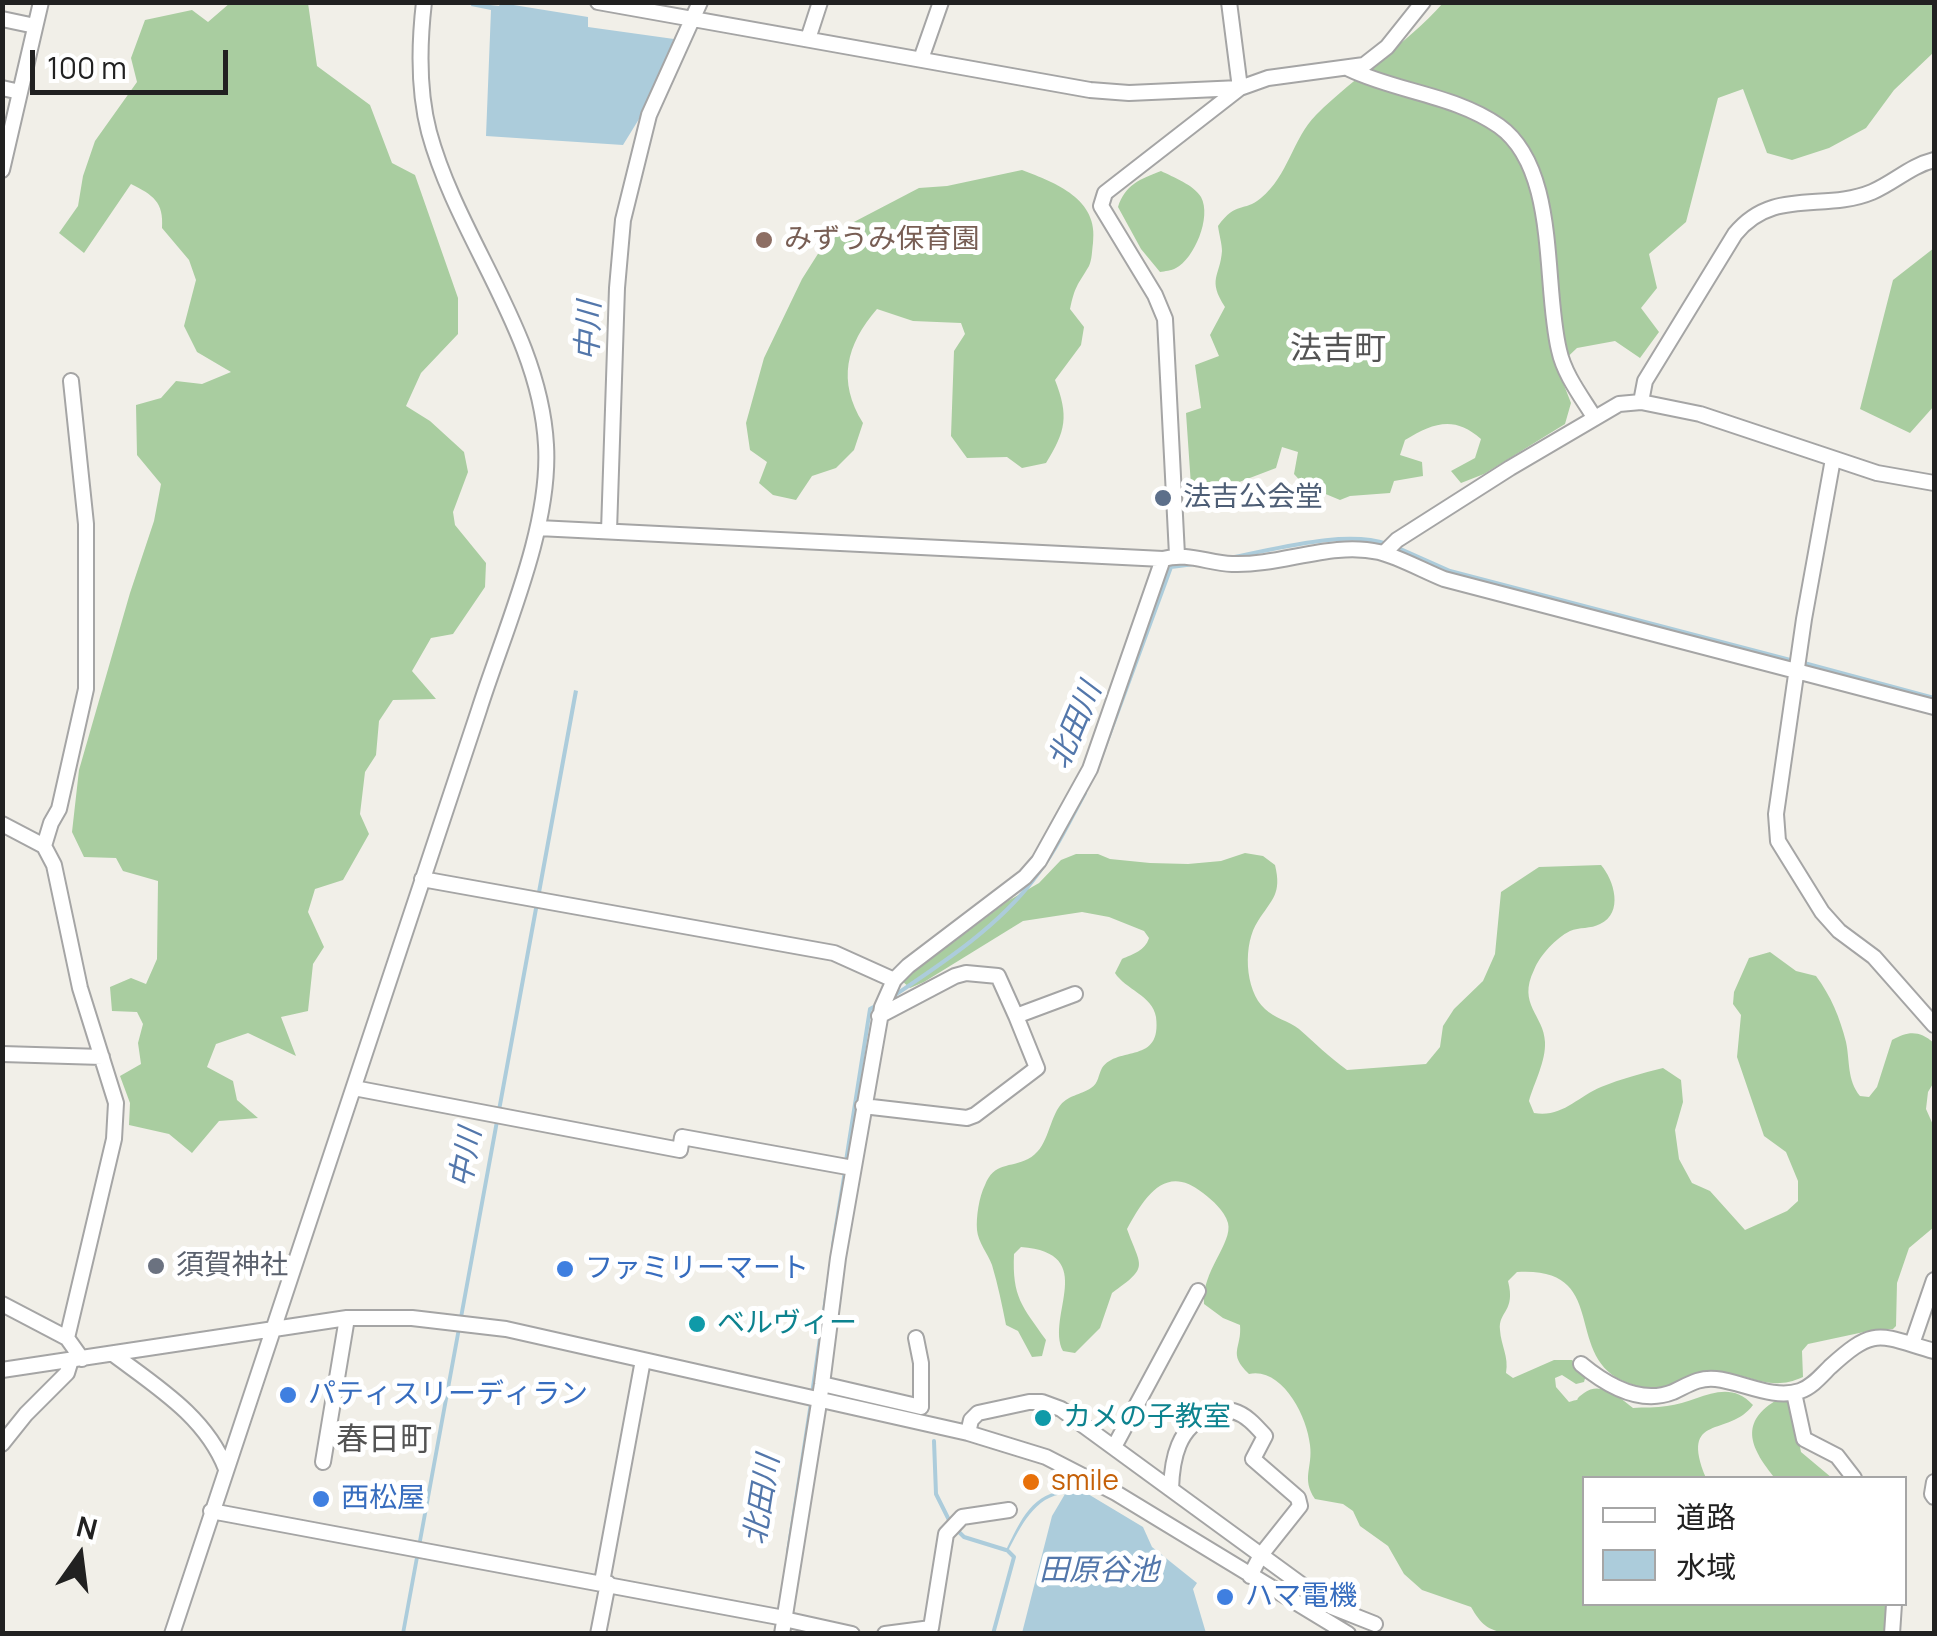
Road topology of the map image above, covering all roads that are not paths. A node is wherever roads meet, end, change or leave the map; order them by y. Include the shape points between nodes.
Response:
1 (41, 2) edge
2 (424, 2) edge
3 (598, 2) edge
4 (700, 2) edge
5 (820, 2) edge
6 (942, 2) edge
7 (1229, 2) edge
8 (1423, 2) edge
9 (615, 4) edge
10 (692, 18) junction
11 (2, 19) edge
12 (35, 26) junction
13 (808, 39) junction
14 (922, 59) junction
15 (1350, 69) junction
16 (2, 88) edge
17 (1240, 88) junction
18 (20, 92) junction
19 (1934, 160) edge
20 (3, 164) edge
21 (72, 381) dead end
22 (1640, 402) junction
23 (1594, 417) junction
24 (1833, 459) junction
25 (1934, 483) edge
26 (538, 528) junction
27 (606, 531) junction
28 (1384, 553) junction
29 (1170, 557) junction
30 (1798, 672) junction
31 (1934, 707) edge
32 (2, 824) edge
33 (44, 846) junction
34 (422, 879) junction
35 (891, 985) junction
36 (1074, 994) dead end
37 (881, 1012) junction
38 (1016, 1016) junction
39 (1934, 1025) edge
40 (2, 1054) edge
41 (102, 1057) junction
42 (354, 1088) junction
43 (863, 1106) junction
44 (848, 1167) junction
45 (1934, 1280) edge
46 (1198, 1292) dead end
47 (2, 1304) edge
48 (347, 1318) junction
49 (274, 1330) junction
50 (67, 1338) junction
51 (916, 1338) dead end
52 (1912, 1344) junction
53 (1934, 1351) edge
54 (113, 1354) junction
55 (77, 1360) junction
56 (644, 1360) junction
57 (1581, 1364) dead end
58 (2, 1370) edge
59 (822, 1384) junction
60 (1794, 1393) junction
61 (814, 1399) junction
62 (968, 1434) junction
63 (2, 1444) edge
64 (1114, 1448) junction
65 (323, 1462) dead end
66 (226, 1469) junction
67 (1852, 1476) edge
68 (1934, 1482) edge
69 (1172, 1489) junction
70 (1934, 1497) edge
71 (1009, 1510) dead end
72 (211, 1511) junction
73 (1260, 1556) junction
74 (1250, 1576) junction
75 (605, 1582) junction
76 (1894, 1606) edge
77 (783, 1624) edge
78 (1375, 1624) dead end
79 (1325, 1628) edge
80 (172, 1634) edge
81 (598, 1634) edge
82 (852, 1634) edge
83 (885, 1634) edge
84 (1348, 1634) edge
85 (1892, 1634) edge

1 - 12 street
2 - 26 street via 421,81 430,133 514,326 540,404 547,464
3 - 9 street
4 - 10 street
5 - 13 street
6 - 14 street
7 - 17 street
8 - 15 street via 1388,47
9 - 10 street
10 - 13 street
10 - 27 street via 649,115 623,220
11 - 12 street
12 - 18 street
13 - 14 street
14 - 17 street via 1090,90
15 - 17 street via 1268,78
15 - 23 street via 1478,113 1520,147 1541,203 1559,354
16 - 18 street
17 - 29 street via 1104,193 1101,206 1165,319
18 - 20 street
19 - 22 street via 1870,193 1751,217 1645,380
21 - 33 street via 86,524 86,689
22 - 23 street
22 - 24 street via 1700,414
23 - 28 street
24 - 25 street
24 - 30 street
26 - 27 street
26 - 34 street
27 - 29 street
28 - 29 street via 1342,550 1257,564
28 - 30 street via 1444,579
29 - 35 street via 1090,769 1039,861
30 - 31 street
30 - 39 street via 1776,814 1778,841 1838,931 1874,957
32 - 33 street
33 - 41 street
34 - 35 street via 834,953
34 - 42 street
35 - 37 street
36 - 38 street
37 - 38 street via 966,973 998,976
37 - 43 street
38 - 43 street via 1037,1068 974,1115
40 - 41 street
41 - 50 street via 116,1127
42 - 44 street via 680,1150 682,1137
42 - 49 street
43 - 44 street
44 - 59 street
45 - 52 street
46 - 64 street
47 - 50 street
48 - 49 street
48 - 56 street via 476,1324
48 - 65 street
49 - 54 street
49 - 66 street
50 - 55 street
51 - 59 street via 921,1407
52 - 53 street
52 - 60 street via 1866,1338
54 - 55 street
54 - 66 street via 194,1418
55 - 58 street
55 - 63 street
56 - 61 street
56 - 75 street
57 - 60 street via 1604,1383 1634,1394 1668,1394 1700,1378
59 - 61 street
60 - 67 street via 1804,1439 1837,1456
61 - 62 street
61 - 77 street
62 - 64 street via 978,1413 1042,1402
62 - 74 street via 1079,1472
64 - 69 street
66 - 72 street
68 - 70 street
69 - 73 street
69 - 73 street via 1184,1434 1201,1418 1225,1410 1246,1417 1265,1436 1253,1459 1300,1506
71 - 83 street via 962,1516 946,1534 931,1628
72 - 75 street
72 - 80 street
73 - 74 street
73 - 78 street via 1332,1607
74 - 79 street
75 - 77 street
75 - 81 street
76 - 85 street
77 - 82 street
79 - 84 street

